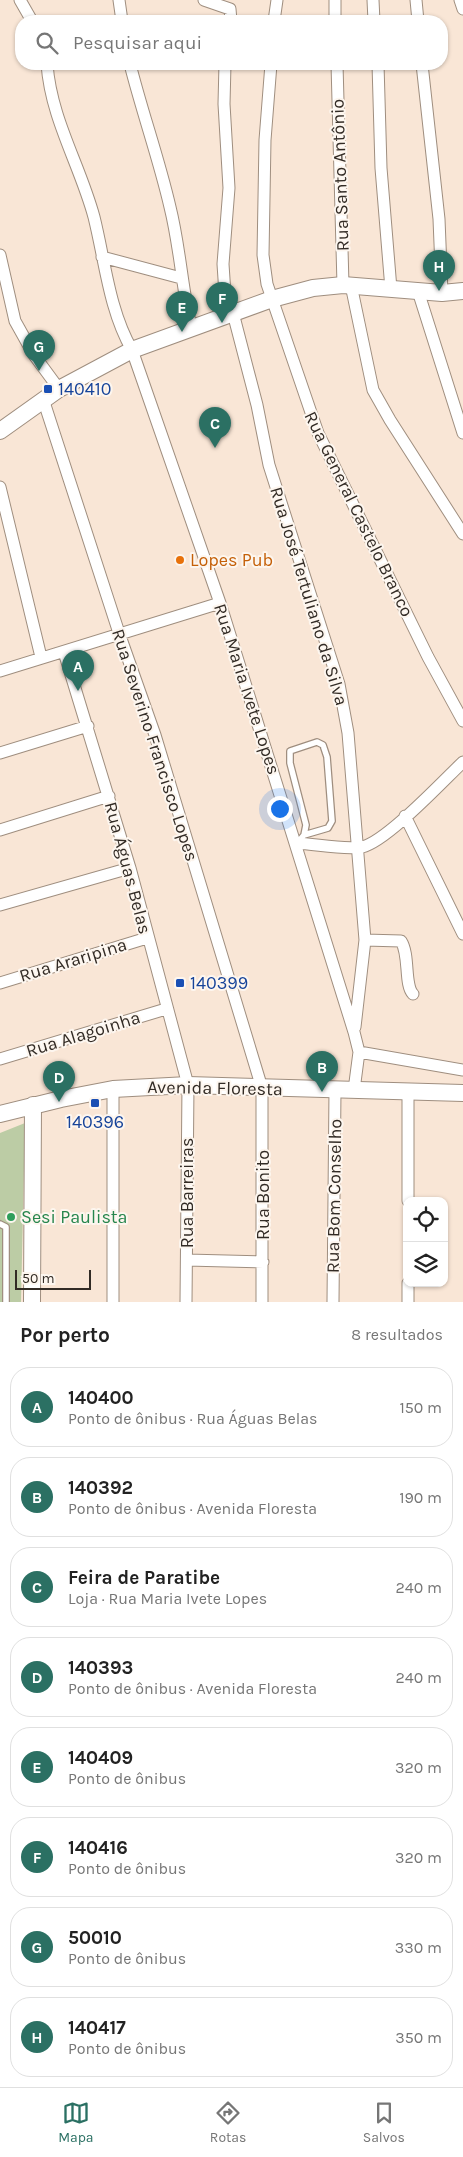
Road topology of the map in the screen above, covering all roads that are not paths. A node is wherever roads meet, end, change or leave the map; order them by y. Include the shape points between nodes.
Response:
1 (20, 0) edge
2 (119, 0) edge
3 (204, 0) edge
4 (277, 0) edge
5 (335, 0) edge
6 (373, 0) edge
7 (416, 0) edge
8 (460, 0) edge
9 (463, 9) edge
10 (29, 15) edge
11 (121, 15) edge
12 (230, 15) edge
13 (275, 15) edge
14 (335, 15) edge
15 (374, 15) edge
16 (417, 15) edge
17 (47, 70) edge
18 (132, 70) edge
19 (225, 70) edge
20 (271, 70) edge
21 (336, 70) edge
22 (378, 70) edge
23 (423, 70) edge
24 (0, 255) edge
25 (102, 257) junction
26 (181, 278) junction
27 (347, 285) junction
28 (390, 289) junction
29 (418, 291) junction
30 (463, 291) edge
31 (442, 292) junction
32 (272, 299) junction
33 (233, 313) junction
34 (191, 327) junction
35 (132, 350) junction
36 (59, 389) junction
37 (44, 402) junction
38 (0, 431) edge
39 (463, 433) edge
40 (0, 487) edge
41 (463, 534) edge
42 (220, 603) junction
43 (119, 633) junction
44 (64, 652) junction
45 (41, 657) junction
46 (0, 671) edge
47 (463, 722) edge
48 (88, 726) junction
49 (0, 753) edge
50 (463, 762) edge
51 (109, 796) junction
52 (405, 816) junction
53 (0, 830) edge
54 (300, 839) junction
55 (357, 847) junction
56 (130, 868) junction
57 (0, 905) edge
58 (463, 934) edge
59 (147, 938) junction
60 (365, 940) junction
61 (0, 982) edge
62 (413, 994) dead end
63 (166, 1009) junction
64 (354, 1032) junction
65 (360, 1052) junction
66 (0, 1059) edge
67 (463, 1070) edge
68 (188, 1085) junction
69 (262, 1088) junction
70 (113, 1089) junction
71 (335, 1090) junction
72 (354, 1090) junction
73 (408, 1093) junction
74 (463, 1093) edge
75 (34, 1105) junction
76 (0, 1114) edge
77 (408, 1197) edge
78 (0, 1224) edge
79 (187, 1260) junction
80 (263, 1262) junction
81 (3, 1266) edge
82 (408, 1287) edge
83 (6, 1302) edge
84 (32, 1302) edge
85 (113, 1302) edge
86 (186, 1302) edge
87 (262, 1302) edge
88 (332, 1302) edge
89 (408, 1302) edge

1 - 10 street
2 - 11 street
3 - 12 street via 230,9
4 - 13 street
5 - 14 street
6 - 15 street
7 - 16 street
8 - 9 street
17 - 25 street, Rua Maria Ivete Lopes via 53,107 87,195
18 - 26 street via 170,204
19 - 33 street, Rua José Tertuliano da Silva via 229,196 223,275 225,294
20 - 32 street, Rua General Castelo Branco via 265,140 264,254
21 - 27 street, Rua Santo Antônio
22 - 28 street
23 - 31 street via 439,219
24 - 36 street via 15,322
25 - 26 street
25 - 35 street, Rua Maria Ivete Lopes via 117,314
26 - 34 street
27 - 28 street
27 - 32 street via 313,288
27 - 41 street, Rua Santo Antônio via 374,390
28 - 29 street
29 - 31 street
29 - 39 street
30 - 31 street
32 - 33 street
32 - 47 street, Rua General Castelo Branco via 318,433
33 - 34 street
33 - 55 street, Rua José Tertuliano da Silva via 269,465 339,684 348,733
34 - 35 street
35 - 36 street
35 - 42 street, Rua Maria Ivete Lopes
36 - 37 street
37 - 38 street
37 - 43 street, Rua Severino Francisco Lopes
40 - 45 street
42 - 43 street
42 - 54 street, Rua Maria Ivete Lopes
43 - 44 street
43 - 69 street, Rua Severino Francisco Lopes via 155,735
44 - 45 street
44 - 48 street, Rua Águas Belas
45 - 46 street
48 - 49 street
48 - 51 street, Rua Águas Belas
50 - 52 street
51 - 53 street
51 - 56 street, Rua Águas Belas
52 - 55 street via 372,843
52 - 58 street
54 - 54 lane via 306,825 290,763 290,751 317,742 323,745 328,757 332,821 328,828
54 - 55 street
54 - 64 street, Rua Maria Ivete Lopes
55 - 60 street, Rua José Tertuliano da Silva
56 - 57 street
56 - 59 street, Rua Águas Belas
59 - 61 street, Rua Araripina
59 - 63 street, Rua Águas Belas
60 - 62 street via 401,941 407,956 409,988
60 - 64 street, Rua José Tertuliano da Silva
63 - 66 street, Rua Alagoinha
63 - 68 street, Rua Águas Belas
64 - 65 street, Rua Maria Ivete Lopes
65 - 67 street
65 - 72 street, Rua Maria Ivete Lopes
68 - 69 street, Avenida Floresta
68 - 70 street, Avenida Floresta
68 - 79 street, Rua Barreiras
69 - 71 street, Avenida Floresta
69 - 80 street, Rua Bonito
70 - 75 street, Avenida Floresta
70 - 85 street
71 - 72 street, Avenida Floresta
71 - 88 street, Rua Bom Conselho
72 - 73 street, Avenida Floresta
73 - 74 street, Avenida Floresta
73 - 77 street
75 - 76 street, Avenida Floresta
75 - 84 street
78 - 81 lane via 6,1227
79 - 80 street
79 - 86 street, Rua Barreiras
80 - 87 street, Rua Bonito
81 - 83 lane
82 - 89 street

